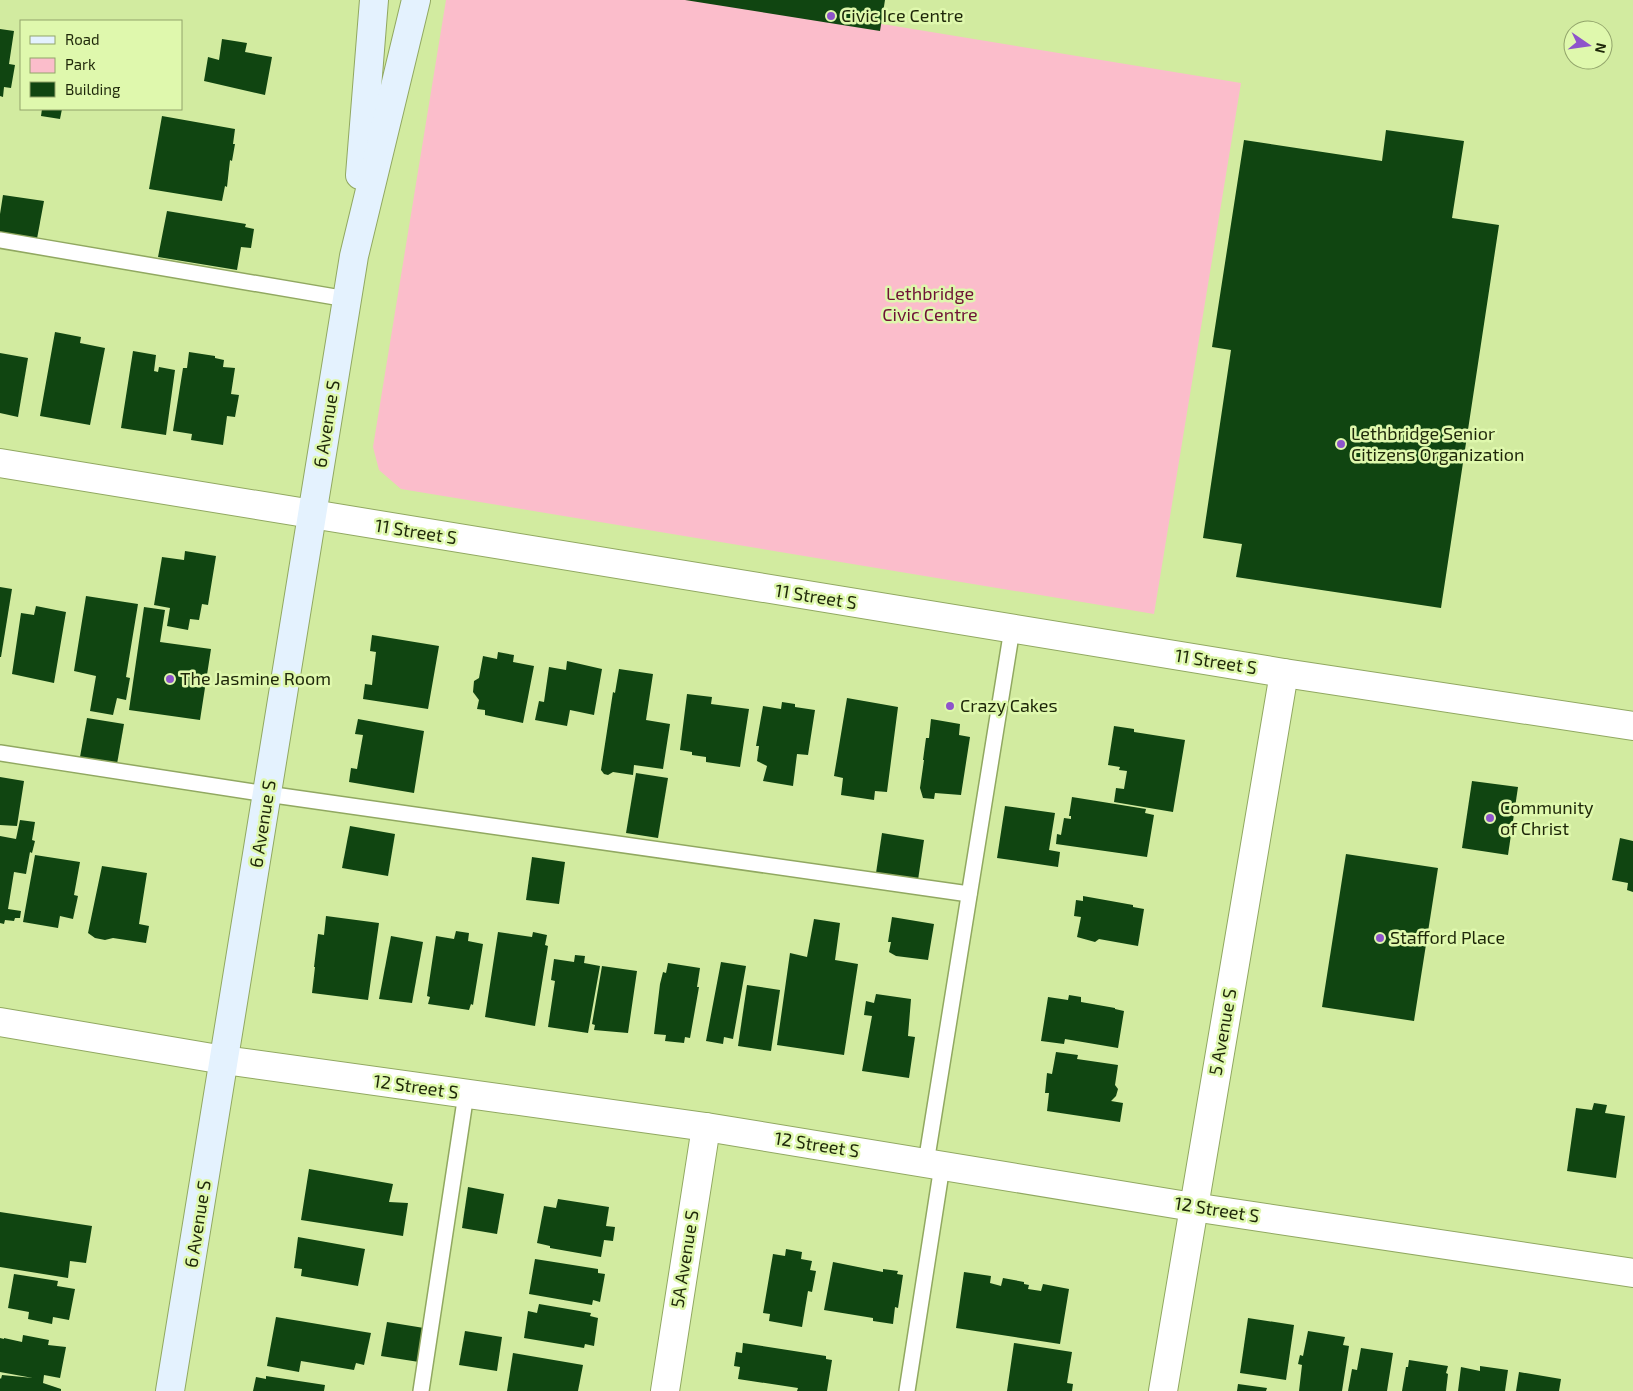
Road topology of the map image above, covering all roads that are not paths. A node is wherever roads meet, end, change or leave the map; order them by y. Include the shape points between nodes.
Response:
1 (374, 0) edge
2 (416, 0) edge
3 (0, 240) edge
4 (354, 256) junction
5 (347, 299) junction
6 (0, 463) edge
7 (313, 515) junction
8 (1012, 629) junction
9 (1284, 673) junction
10 (1633, 726) edge
11 (0, 753) edge
12 (268, 794) junction
13 (969, 894) junction
14 (0, 1022) edge
15 (224, 1060) junction
16 (466, 1094) junction
17 (706, 1127) junction
18 (934, 1164) junction
19 (1193, 1207) junction
20 (1633, 1273) edge
21 (170, 1391) edge
22 (422, 1391) edge
23 (665, 1391) edge
24 (907, 1391) edge
25 (1163, 1391) edge

1 - 4 main road, 6 Avenue S
2 - 4 main road, 6 Avenue S
3 - 5 lane
4 - 5 main road, 6 Avenue S
5 - 7 main road, 6 Avenue S
6 - 7 street, 11 Street S
7 - 8 street, 11 Street S
7 - 12 main road, 6 Avenue S
8 - 9 street, 11 Street S
8 - 13 lane
9 - 10 street, 11 Street S
9 - 19 street, 5 Avenue S
11 - 12 lane
12 - 13 lane
12 - 15 main road, 6 Avenue S
13 - 18 lane
14 - 15 street, 12 Street S
15 - 16 street, 12 Street S
15 - 21 main road, 6 Avenue S
16 - 17 street, 12 Street S
16 - 22 lane
17 - 18 street, 12 Street S
17 - 23 street, 5A Avenue S
18 - 19 street, 12 Street S
18 - 24 lane
19 - 20 street, 12 Street S
19 - 25 street, 5 Avenue S

